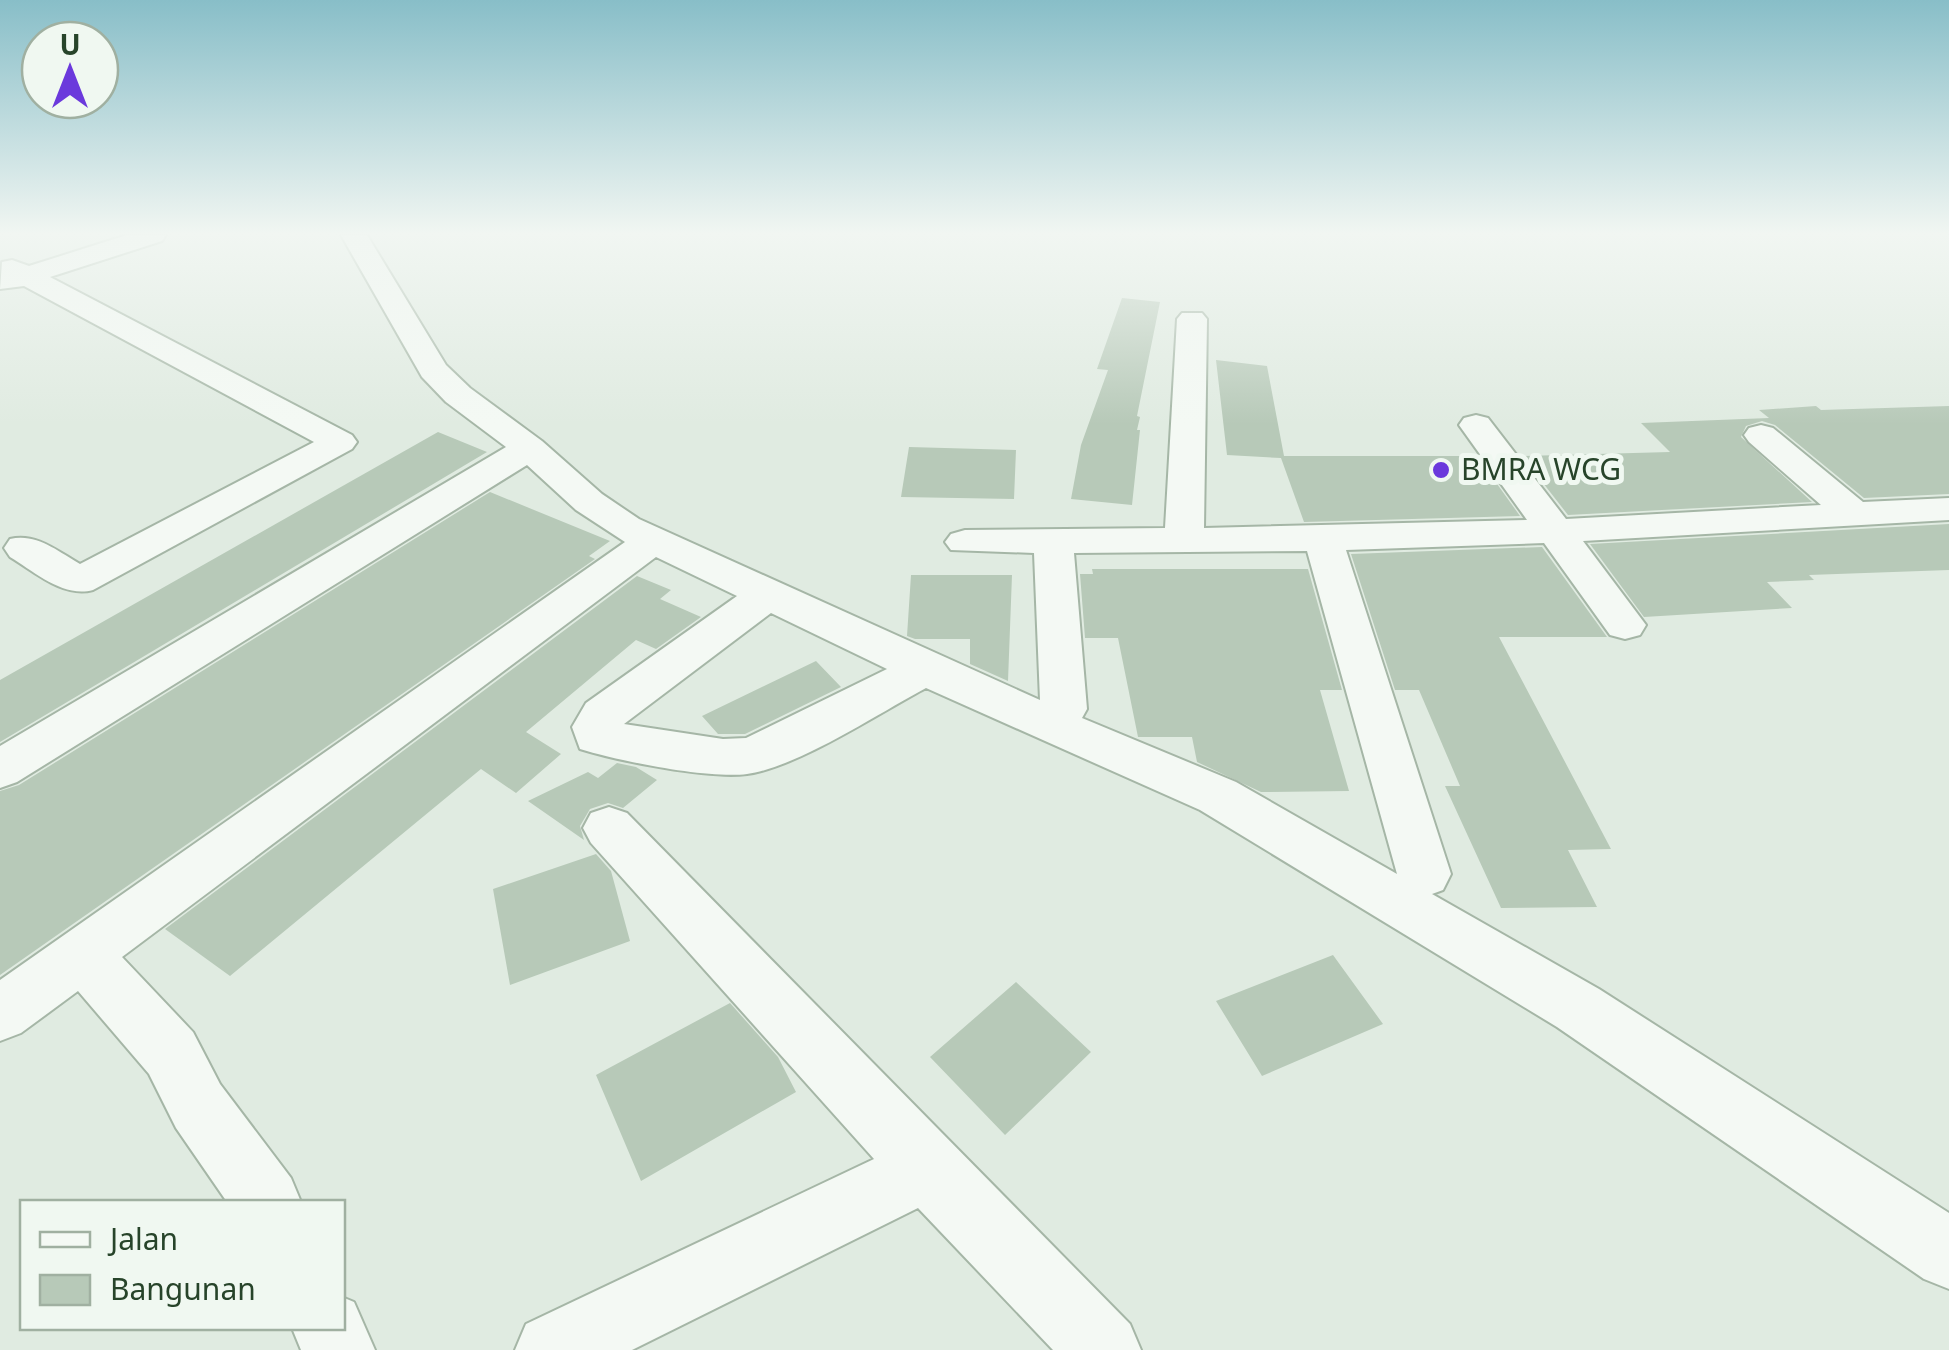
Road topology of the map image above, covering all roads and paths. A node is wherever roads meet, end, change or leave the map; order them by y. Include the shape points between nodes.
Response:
1 (55, 298) edge
2 (391, 298) edge
3 (1192, 319) dead end
4 (1476, 425) dead end
5 (1761, 435) dead end
6 (530, 448) junction
7 (1949, 509) edge
8 (1856, 515) junction
9 (1559, 531) junction
10 (1323, 539) junction
11 (1053, 540) junction
12 (650, 542) junction
13 (965, 542) dead end
14 (1184, 542) junction
15 (8, 545) edge
16 (770, 593) junction
17 (1625, 625) dead end
18 (925, 669) junction
19 (1064, 709) dead end
20 (0, 769) edge
21 (608, 828) dead end
22 (1424, 874) dead end
23 (83, 956) junction
24 (0, 1014) edge
25 (926, 1168) junction
26 (266, 1200) edge
27 (1949, 1254) edge
28 (552, 1350) edge
29 (1104, 1350) edge

1 - 15 street via 340,442 79,582
2 - 6 street via 433,370
3 - 14 street
4 - 9 street
5 - 8 street
6 - 12 street via 589,502
6 - 20 street
7 - 8 street
8 - 9 street
9 - 10 street
9 - 17 street
10 - 14 street
10 - 22 street
11 - 13 street
11 - 14 street
11 - 19 street
12 - 16 street
12 - 23 street
16 - 18 street
16 - 18 street via 603,715 597,736 749,756
18 - 27 street via 1218,796 1578,1008
21 - 25 street
23 - 24 street
23 - 26 street via 171,1053 198,1106
25 - 28 street
25 - 29 street

